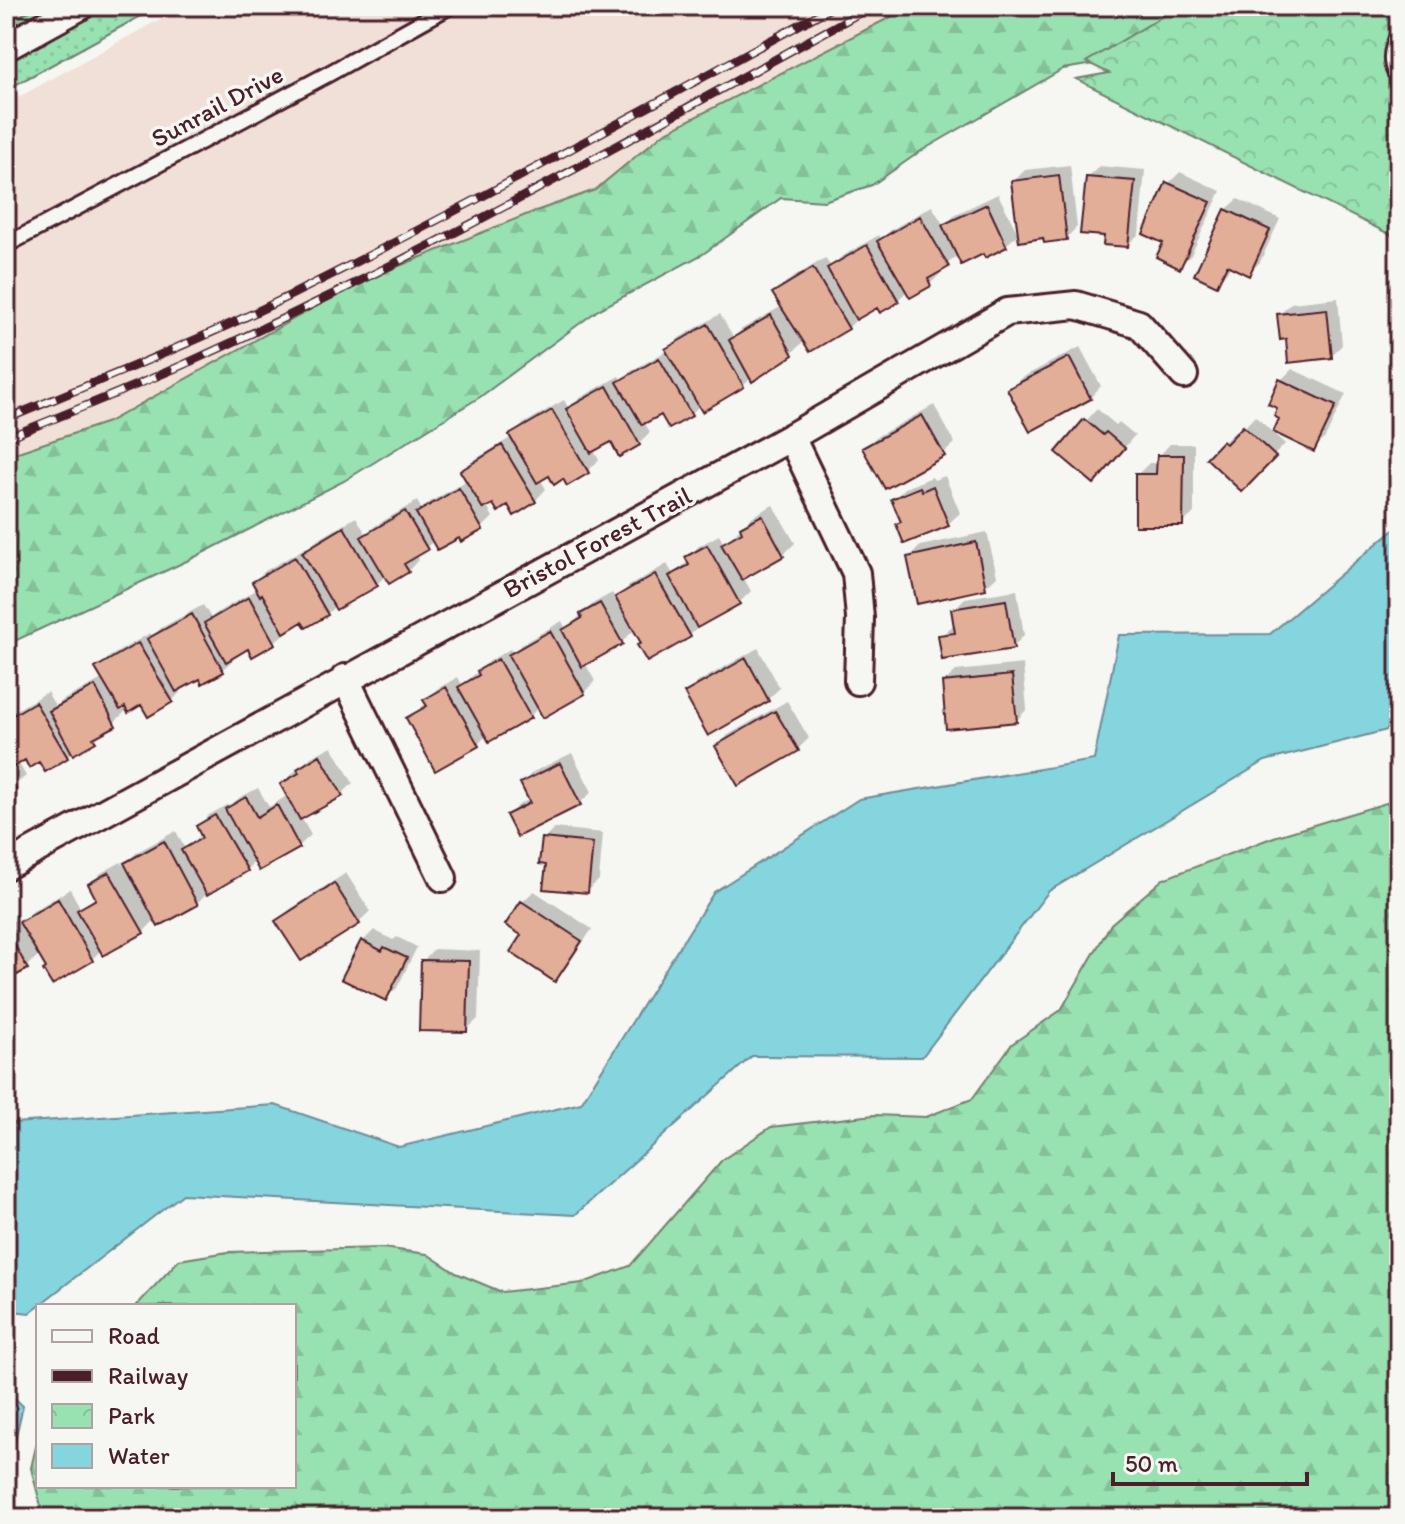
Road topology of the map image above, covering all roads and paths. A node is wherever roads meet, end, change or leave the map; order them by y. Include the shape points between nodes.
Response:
1 (81, 6) edge
2 (450, 6) edge
3 (1399, 35) edge
4 (6, 47) edge
5 (1399, 74) edge
6 (6, 245) edge
7 (1184, 375) dead end
8 (791, 437) junction
9 (345, 678) junction
10 (858, 681) dead end
11 (6, 866) edge
12 (443, 878) dead end

1 - 4 street
2 - 6 lane, Sunrail Drive
3 - 5 lane via 1390,62
7 - 8 street, Bristol Forest Trail via 1139,324 1076,305 1007,312
8 - 9 street, Bristol Forest Trail
8 - 10 street via 856,573
9 - 11 street, Bristol Forest Trail
9 - 12 street

